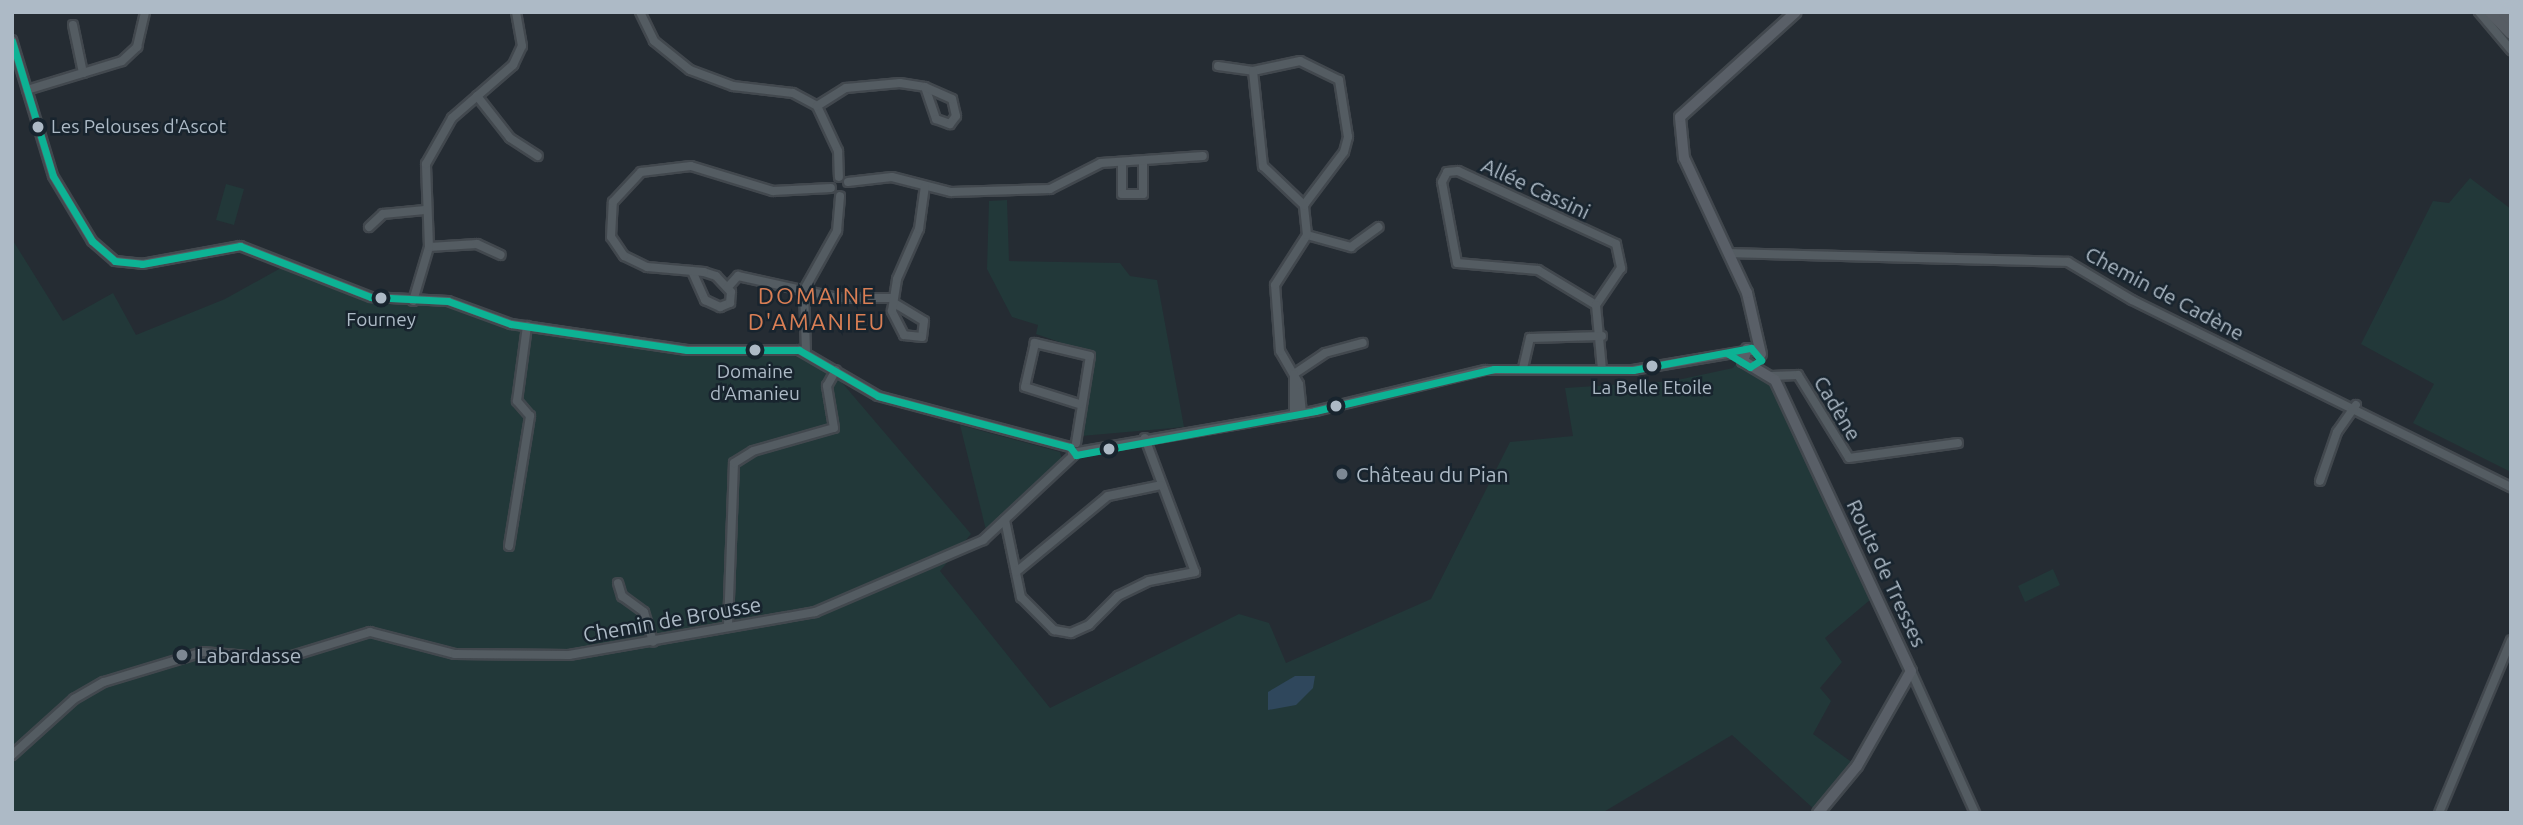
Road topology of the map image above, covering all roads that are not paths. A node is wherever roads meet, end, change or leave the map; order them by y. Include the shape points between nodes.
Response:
1 (145, 12) edge
2 (516, 12) edge
3 (640, 12) edge
4 (1796, 12) edge
5 (2479, 12) edge
6 (2491, 12) edge
7 (2504, 12) edge
8 (2511, 19) edge
9 (72, 25) dead end
10 (2511, 33) edge
11 (13, 41) edge
12 (2511, 50) edge
13 (1218, 66) dead end
14 (1253, 71) junction
15 (83, 73) junction
16 (925, 87) junction
17 (27, 90) junction
18 (477, 96) junction
19 (817, 106) junction
20 (538, 156) dead end
21 (1203, 156) dead end
22 (1143, 162) junction
23 (1122, 163) junction
24 (839, 177) junction
25 (848, 182) junction
26 (925, 186) junction
27 (831, 188) junction
28 (841, 196) junction
29 (1304, 205) junction
30 (425, 210) junction
31 (369, 227) dead end
32 (1379, 227) dead end
33 (1307, 235) junction
34 (429, 247) junction
35 (1730, 253) junction
36 (501, 255) dead end
37 (692, 271) junction
38 (728, 287) junction
39 (804, 290) junction
40 (893, 300) junction
41 (413, 301) junction
42 (1596, 305) junction
43 (527, 327) junction
44 (1602, 336) junction
45 (1363, 343) dead end
46 (806, 352) junction
47 (1752, 356) junction
48 (1523, 368) junction
49 (836, 370) junction
50 (1602, 370) junction
51 (1294, 374) junction
52 (1771, 376) junction
53 (1079, 404) junction
54 (2356, 405) junction
55 (1298, 413) junction
56 (1145, 438) junction
57 (1958, 443) dead end
58 (1075, 448) junction
59 (2320, 481) dead end
60 (1161, 485) junction
61 (2511, 487) edge
62 (1005, 520) junction
63 (512, 542) dead end
64 (1016, 572) junction
65 (618, 583) dead end
66 (728, 626) junction
67 (2511, 640) edge
68 (653, 642) junction
69 (1912, 671) junction
70 (12, 755) edge
71 (1818, 813) edge
72 (1975, 813) edge
73 (2439, 813) edge

1 - 15 street via 130,54
2 - 18 street via 522,46 513,65
3 - 19 street via 654,41 690,70 733,86 793,93
4 - 35 street via 1680,117 1684,158
5 - 12 street
6 - 10 main road
7 - 8 main road
9 - 15 street
11 - 17 street
13 - 14 street
14 - 29 street via 1263,166
14 - 29 street via 1300,61 1334,74 1343,87 1348,145
15 - 17 street
16 - 16 street via 936,119 950,124 952,99
16 - 19 street via 874,80
17 - 41 street via 53,176 110,258 142,264 240,246 365,295
18 - 20 street via 510,138
18 - 30 street via 452,118 429,156
19 - 24 street via 838,151
21 - 22 street via 1162,155
22 - 23 street
22 - 23 street via 1143,194 1122,194
23 - 26 street via 1101,163 1050,189 977,193
24 - 25 street
24 - 27 street
25 - 26 street via 892,177
25 - 28 street
26 - 40 street via 919,229
27 - 28 street
27 - 37 street via 773,191 691,166 641,172 613,202 611,237 635,263
28 - 39 street via 837,231
29 - 33 street
30 - 31 street via 383,214
30 - 34 street
32 - 33 street via 1351,247
33 - 51 street via 1275,285 1280,351
34 - 36 street via 477,244
34 - 41 street
35 - 47 street via 1756,334
35 - 54 street, Chemin de Cadène via 2068,261 2132,300
37 - 38 street via 716,276
37 - 38 street via 712,305 730,303
38 - 39 street via 738,276
39 - 40 street
39 - 46 street
40 - 40 street via 896,327 911,338 922,337 924,321
41 - 43 street via 454,302
42 - 42 street, Allée Cassini via 1621,268 1616,244 1458,171 1447,172 1443,182 1457,263 1538,270
42 - 44 street
43 - 46 street via 687,350
43 - 63 street via 517,401 530,416
44 - 48 street via 1530,338
44 - 50 street
45 - 51 street via 1325,353
46 - 49 street
47 - 50 street via 1727,353
47 - 52 street, Route de Tresses
48 - 50 street
48 - 55 street via 1485,370
49 - 58 street via 878,396
49 - 66 street via 827,386 834,428 753,451 734,463
51 - 55 street
52 - 57 street, Cadène via 1797,375 1849,458
52 - 69 street, Route de Tresses
53 - 53 street via 1090,356 1035,343 1025,387
53 - 58 street
54 - 59 street via 2337,432
54 - 61 street, Chemin de Cadène
55 - 56 street
56 - 58 street
56 - 60 street
58 - 62 street, Chemin de Brousse
60 - 64 street via 1108,496
60 - 64 street via 1195,572 1132,588 1071,633 1040,623 1021,597
62 - 64 street
62 - 66 street, Chemin de Brousse via 957,555 815,612
65 - 68 street via 622,596 644,612
66 - 68 street, Chemin de Brousse
67 - 73 street
68 - 70 street, Chemin de Brousse via 569,655 455,654 370,632 282,659 203,652 104,682 74,699
69 - 71 street, Route de Tresses via 1857,766
69 - 72 street

